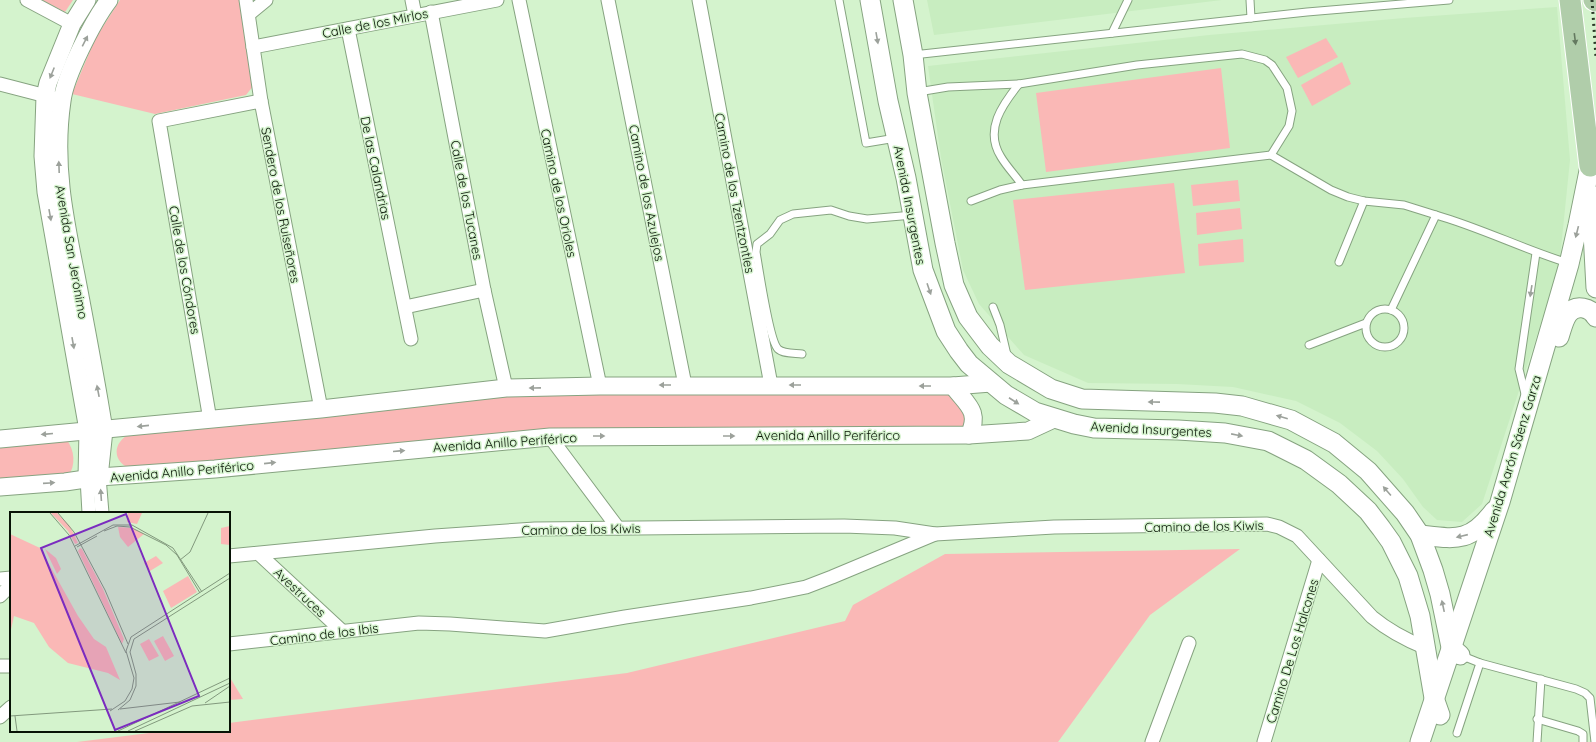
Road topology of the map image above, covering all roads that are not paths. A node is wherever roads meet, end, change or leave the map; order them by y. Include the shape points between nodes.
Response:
1 (27, 0) edge
2 (88, 0) edge
3 (109, 0) edge
4 (246, 0) edge
5 (266, 0) edge
6 (412, 0) edge
7 (497, 0) edge
8 (519, 0) edge
9 (608, 0) edge
10 (699, 0) edge
11 (839, 0) edge
12 (870, 0) edge
13 (903, 0) edge
14 (1128, 0) edge
15 (1250, 0) edge
16 (1438, 0) edge
17 (1450, 0) edge
18 (1570, 0) edge
19 (431, 12) junction
20 (249, 14) junction
21 (415, 15) junction
22 (1251, 18) junction
23 (72, 24) junction
24 (348, 29) junction
25 (1112, 33) junction
26 (253, 47) junction
27 (913, 55) junction
28 (0, 84) edge
29 (1019, 84) junction
30 (916, 93) junction
31 (45, 96) junction
32 (62, 100) junction
33 (261, 101) junction
34 (896, 138) junction
35 (1271, 156) junction
36 (1590, 166) junction
37 (1022, 184) junction
38 (972, 201) dead end
39 (1364, 201) junction
40 (913, 215) junction
41 (1436, 215) junction
42 (1536, 253) junction
43 (1339, 262) dead end
44 (1569, 264) junction
45 (1596, 288) edge
46 (484, 290) junction
47 (405, 307) junction
48 (993, 307) dead end
49 (1392, 310) junction
50 (1596, 317) edge
51 (1366, 323) junction
52 (411, 339) dead end
53 (1309, 346) dead end
54 (802, 354) dead end
55 (1009, 364) junction
56 (991, 383) junction
57 (685, 385) junction
58 (771, 385) junction
59 (600, 386) junction
60 (953, 386) junction
61 (506, 388) junction
62 (1528, 406) junction
63 (321, 409) junction
64 (1056, 418) junction
65 (210, 420) junction
66 (95, 430) junction
67 (969, 435) junction
68 (550, 437) junction
69 (0, 439) edge
70 (119, 476) junction
71 (88, 478) junction
72 (0, 487) edge
73 (1500, 502) junction
74 (89, 512) edge
75 (102, 512) edge
76 (618, 528) junction
77 (935, 534) junction
78 (1420, 535) junction
79 (259, 554) junction
80 (230, 556) edge
81 (1319, 560) junction
82 (10, 578) edge
83 (0, 579) edge
84 (10, 586) edge
85 (0, 596) edge
86 (419, 623) joint
87 (342, 631) junction
88 (1189, 643) dead end
89 (230, 644) edge
90 (1426, 648) junction
91 (1456, 650) junction
92 (1480, 663) junction
93 (1541, 679) junction
94 (1437, 707) junction
95 (10, 708) edge
96 (0, 717) edge
97 (1537, 719) junction
98 (1457, 733) dead end
99 (1152, 741) edge
100 (1264, 742) edge
101 (1420, 742) edge
102 (1431, 742) edge
103 (1537, 742) edge
104 (1583, 742) edge
105 (1595, 742) edge

1 - 23 street
2 - 23 street, Avenida San Jerónimo
32 -> 3 street, Avenida San Jerónimo via 78,56
4 - 20 street, Sendero de los Ruiseñores
5 - 20 street
6 - 21 street
7 - 19 street, Calle de los Mirlos
8 - 59 street, Camino de los Orioles
9 - 57 street, Camino de los Azulejos
10 - 58 street, Camino de los Tzentzontles
11 - 34 lane via 866,143
12 -> 34 main road, Avenida Insurgentes
13 - 27 main road, Avenida Insurgentes
14 - 25 lane
15 - 22 lane
16 - 17 lane
16 - 22 lane
18 -> 36 main road
19 - 21 street, Calle de los Mirlos
19 - 46 street, Calle de los Tucanes
20 - 26 street, Sendero de los Ruiseñores
21 - 24 street, Calle de los Mirlos
22 - 25 lane
23 -> 31 street, Avenida San Jerónimo
24 - 26 street, Calle de los Mirlos
24 - 47 street, De las Calandrias
25 - 27 lane
26 - 33 street, Sendero de los Ruiseñores
27 - 30 main road, Avenida Insurgentes
28 - 31 street
29 - 30 lane via 948,86
29 - 35 lane via 1144,64 1250,55 1272,65 1288,88 1291,101 1289,126
29 - 37 lane via 1001,107 994,131 1001,157
30 - 55 main road, Avenida Insurgentes via 954,285 968,317 990,346
31 - 32 street
31 -> 66 street, Avenida San Jerónimo via 43,156 46,192
66 -> 32 street, Avenida San Jerónimo via 100,400 62,206 58,168
33 - 63 street, Sendero de los Ruiseñores
33 - 65 street, Calle de los Cóndores via 159,121
34 - 40 main road, Avenida Insurgentes
35 - 37 lane
35 - 39 lane via 1331,190
36 -> 44 main road, Avenida Aarón Sáenz Garza
36 - 45 main road
37 - 38 lane
39 - 41 lane via 1404,205
39 - 43 lane
40 - 54 lane via 867,219 831,210 793,214 780,220 770,234 757,244 756,252 765,305 774,342 779,350
40 -> 56 main road, Avenida Insurgentes via 923,270 946,331 969,364
41 - 42 lane via 1465,223
41 - 49 lane
42 - 44 lane
42 -> 62 lane via 1519,369
44 - 62 main road, Avenida Aarón Sáenz Garza
46 - 47 street
46 - 61 street, Calle de los Tucanes
47 - 52 street, De las Calandrias
48 - 55 lane
49 - 51 lane via 1385,309 1373,313
49 - 51 lane via 1401,318 1403,324 1402,336 1394,344 1382,347 1371,341 1367,336
50 - 91 main road, Avenida Aarón Sáenz Garza via 1588,309 1580,308 1567,314 1564,321 1508,509
51 - 53 lane
78 -> 55 main road, Avenida Insurgentes via 1406,513 1368,471 1334,444 1291,420 1242,406 1215,403 1082,399 1051,389
56 - 60 street
56 -> 64 main road, Avenida Insurgentes via 1020,404 1035,412
57 - 58 street
57 -> 59 street
60 -> 58 street
59 -> 61 street
60 - 67 street via 972,410 974,421
61 - 63 street
62 - 73 main road, Avenida Aarón Sáenz Garza
63 - 65 street
64 - 67 street, Avenida Anillo Periférico via 1028,431
64 -> 90 main road, Avenida Insurgentes via 1094,428 1225,433 1268,441 1306,460 1354,497 1391,542 1415,596
65 -> 66 street
66 -> 69 street
66 - 70 street via 111,455
66 - 71 street, Avenida San Jerónimo
66 - 71 street via 80,458
68 -> 67 street, Avenida Anillo Periférico
70 -> 68 street, Avenida Anillo Periférico
68 - 76 street
70 - 71 street, Avenida Anillo Periférico
72 -> 71 street, Avenida Anillo Periférico
71 - 74 street, Avenida San Jerónimo
75 -> 71 street, Avenida San Jerónimo
73 -> 78 main road via 1485,523 1464,537
73 - 91 main road, Avenida Aarón Sáenz Garza
76 - 77 street, Camino de los Kiwis via 844,526 895,528
76 - 79 street, Camino de los Kiwis via 535,529 435,536
77 - 81 street, Camino de los Kiwis via 1054,527 1267,524 1280,527 1297,536
77 - 86 street, Camino de los Kiwis via 813,584 751,598 544,631
91 -> 78 main road, Avenida Insurgentes
79 - 80 street, Camino de los Kiwis
79 - 87 street, Avestruces
81 - 90 street, Camino de los Kiwis via 1372,617 1397,636
81 - 100 street, Camino De Los Halcones
82 - 83 street
84 - 85 street
86 - 87 street, Camino de los Ibis
87 - 89 street, Camino de los Ibis
88 - 99 street
90 - 94 main road, Avenida Insurgentes
91 - 92 lane
91 - 94 main road, Avenida Aarón Sáenz Garza
92 - 93 lane
92 - 98 lane
93 - 97 lane
93 - 105 lane via 1576,689 1590,698
94 - 101 main road, Avenida Aarón Sáenz Garza
94 - 102 main road, Avenida Aarón Sáenz Garza
95 - 96 street
97 - 103 lane
97 - 104 lane via 1578,731 1583,734

